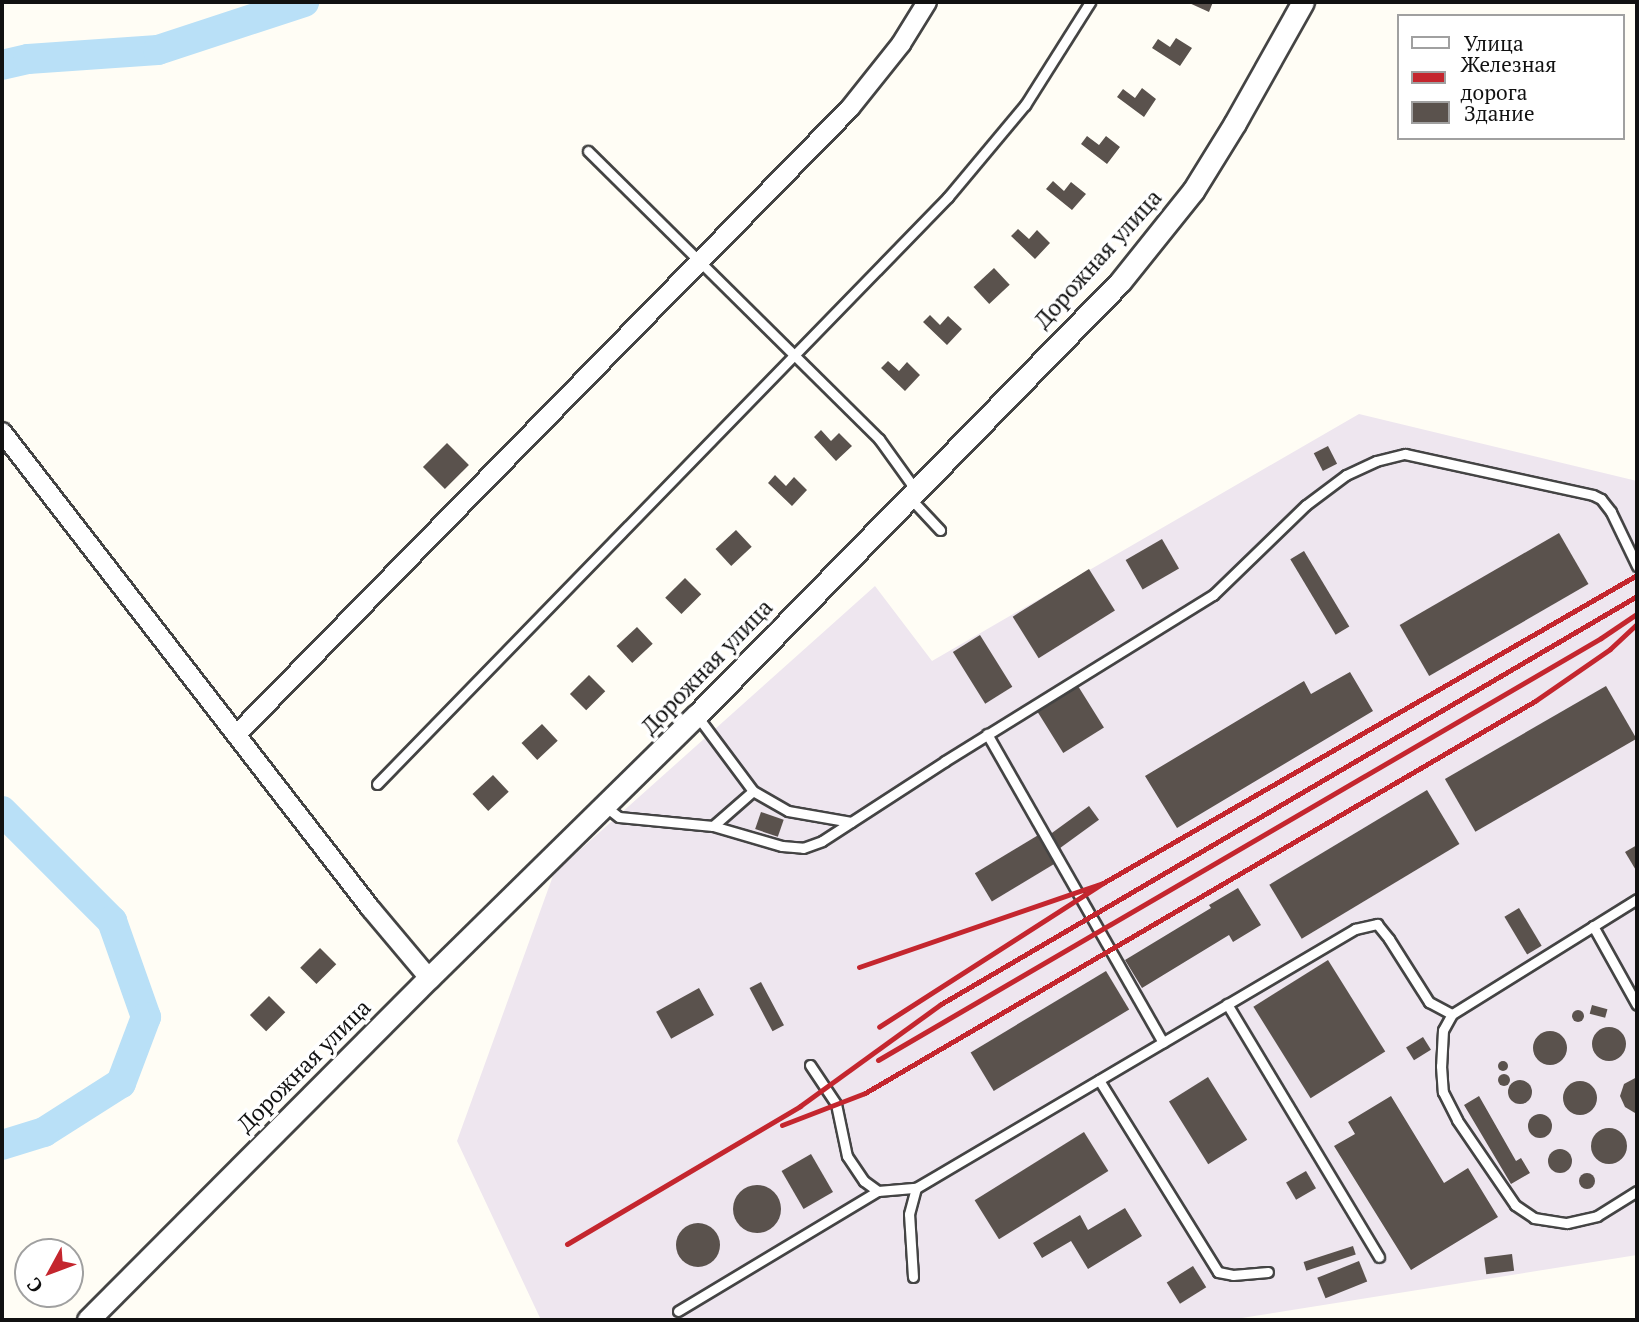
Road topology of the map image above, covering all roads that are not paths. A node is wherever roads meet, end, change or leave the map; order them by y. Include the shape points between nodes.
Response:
1 (927, 2) edge
2 (1090, 2) edge
3 (1303, 2) edge
4 (588, 151) dead end
5 (699, 262) junction
6 (797, 355) junction
7 (2, 432) edge
8 (911, 493) junction
9 (940, 530) dead end
10 (1637, 566) edge
11 (697, 715) junction
12 (238, 733) junction
13 (987, 734) junction
14 (377, 784) dead end
15 (752, 791) junction
16 (606, 807) junction
17 (851, 822) junction
18 (713, 826) junction
19 (1637, 899) edge
20 (1593, 926) junction
21 (429, 978) junction
22 (1227, 1004) junction
23 (1637, 1005) edge
24 (1452, 1014) junction
25 (1163, 1042) junction
26 (810, 1065) dead end
27 (1099, 1080) junction
28 (916, 1188) junction
29 (878, 1191) junction
30 (1637, 1191) edge
31 (1379, 1257) dead end
32 (1268, 1272) dead end
33 (913, 1277) dead end
34 (678, 1311) dead end
35 (88, 1320) edge

1 - 5 street via 901,44 850,108
2 - 6 lane via 1025,105 947,197
3 - 8 street, Дорожная улица via 1236,123 1185,201 1120,282
4 - 5 lane
5 - 6 lane
5 - 12 street
6 - 8 lane via 879,439
6 - 14 lane
7 - 12 street
8 - 9 lane
8 - 11 street, Дорожная улица
10 - 13 lane via 1611,512 1593,495 1405,454 1376,461 1346,475 1306,505 1213,595
11 - 15 lane
11 - 16 street, Дорожная улица
12 - 21 street
13 - 17 lane
13 - 25 lane
15 - 17 lane via 788,811
15 - 18 lane
16 - 18 lane via 619,817
16 - 21 street, Дорожная улица
17 - 18 lane via 803,848
19 - 20 lane
20 - 23 lane
20 - 24 lane
21 - 35 street, Дорожная улица
22 - 24 lane via 1355,929 1377,924 1429,1002
22 - 25 lane
22 - 31 lane
24 - 30 lane via 1443,1030 1443,1092 1515,1205 1534,1218 1567,1223 1597,1216
25 - 27 lane
26 - 29 lane via 836,1104 846,1156 864,1181
27 - 28 lane
27 - 32 lane via 1218,1272
28 - 29 lane
28 - 33 lane via 909,1214
29 - 34 lane

